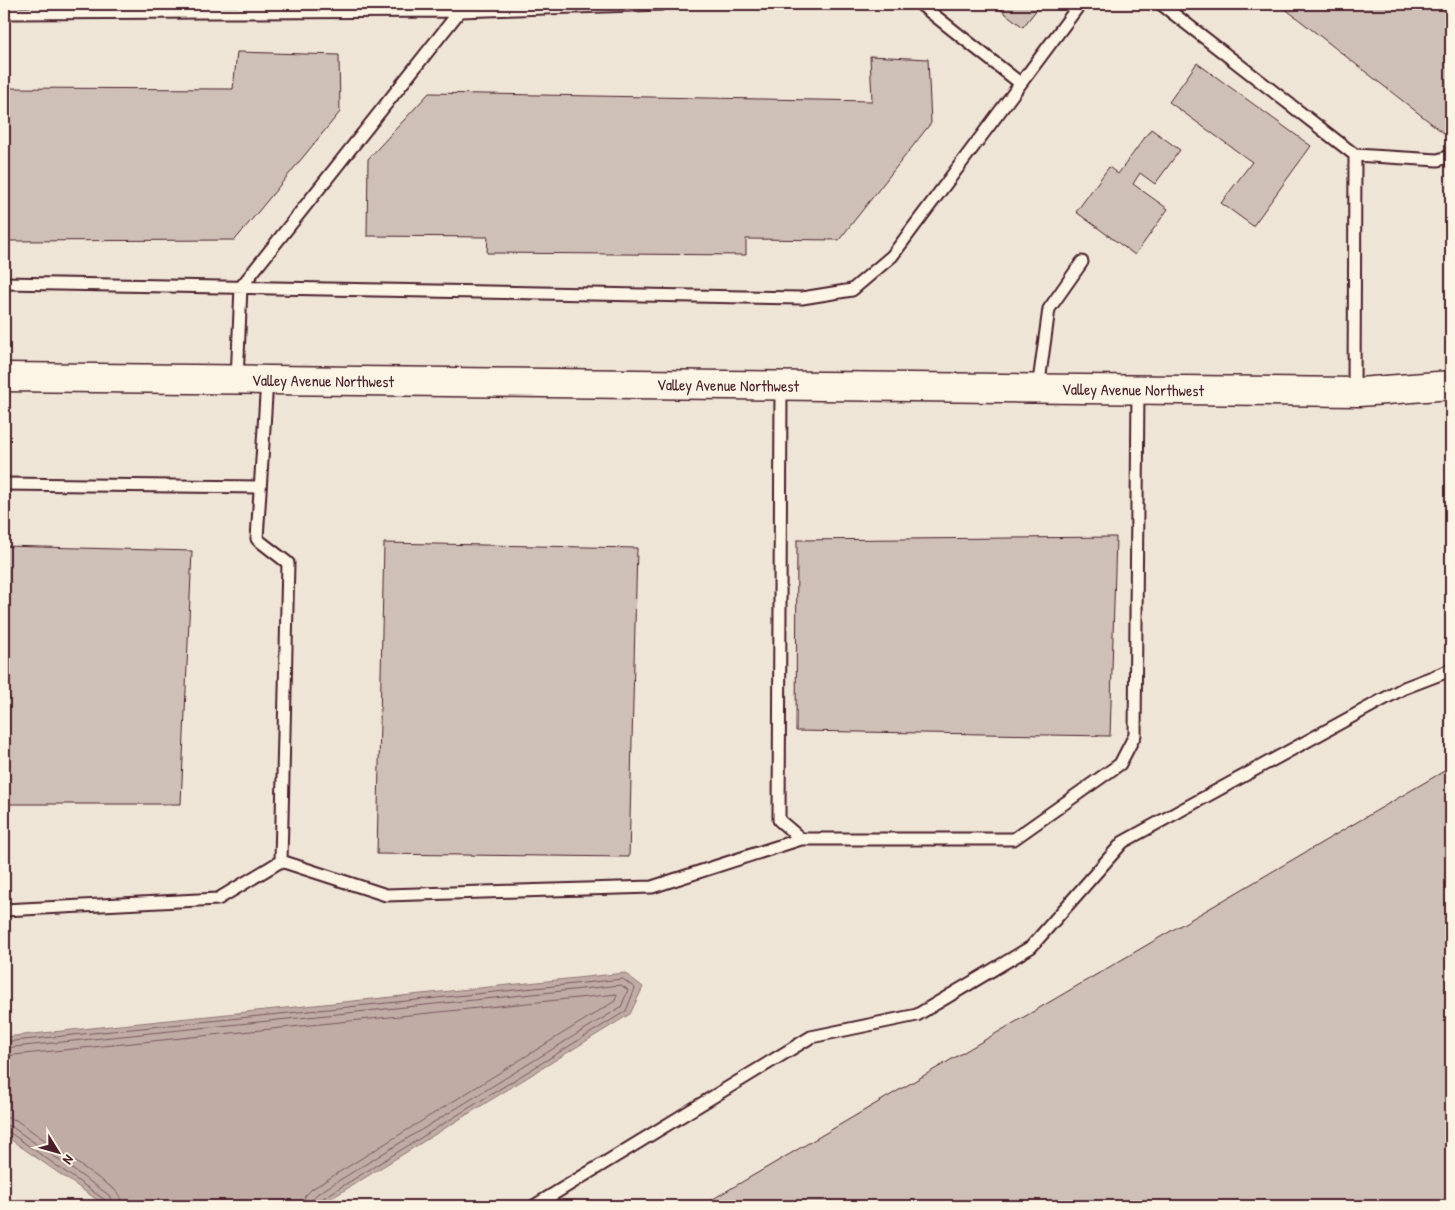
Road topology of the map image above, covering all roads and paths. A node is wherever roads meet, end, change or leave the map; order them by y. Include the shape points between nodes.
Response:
1 (662, 4) edge
2 (920, 4) edge
3 (1080, 4) edge
4 (1162, 4) edge
5 (463, 8) edge
6 (4, 13) edge
7 (1020, 84) junction
8 (1355, 155) junction
9 (1451, 156) edge
10 (1082, 262) dead end
11 (4, 282) edge
12 (241, 287) junction
13 (4, 377) edge
14 (237, 380) junction
15 (267, 380) junction
16 (1451, 385) edge
17 (781, 386) junction
18 (1038, 388) junction
19 (1138, 390) junction
20 (1354, 392) junction
21 (4, 484) edge
22 (260, 487) junction
23 (1451, 670) edge
24 (801, 839) junction
25 (280, 861) junction
26 (4, 910) edge
27 (534, 1206) edge

1 - 5 lane
2 - 7 lane
3 - 7 lane
4 - 8 lane
5 - 6 lane
5 - 12 lane
7 - 12 lane via 892,256 852,290 802,298
8 - 9 lane via 1438,160
8 - 20 lane
10 - 18 lane via 1049,309
11 - 12 lane
12 - 14 lane
13 - 14 main road, Valley Avenue Northwest
14 - 15 main road, Valley Avenue Northwest
15 - 17 main road, Valley Avenue Northwest
15 - 22 lane
16 - 20 main road, Valley Avenue Northwest
17 - 18 main road, Valley Avenue Northwest
17 - 24 lane via 779,820
18 - 19 main road, Valley Avenue Northwest
19 - 20 main road, Valley Avenue Northwest
19 - 24 lane via 1136,735 1120,764 1014,839
21 - 22 lane
22 - 25 lane via 257,539 288,563
23 - 27 lane via 1404,688 1123,842 1031,947 917,1015 811,1037
24 - 25 lane via 652,886 386,895
25 - 26 lane via 218,899

